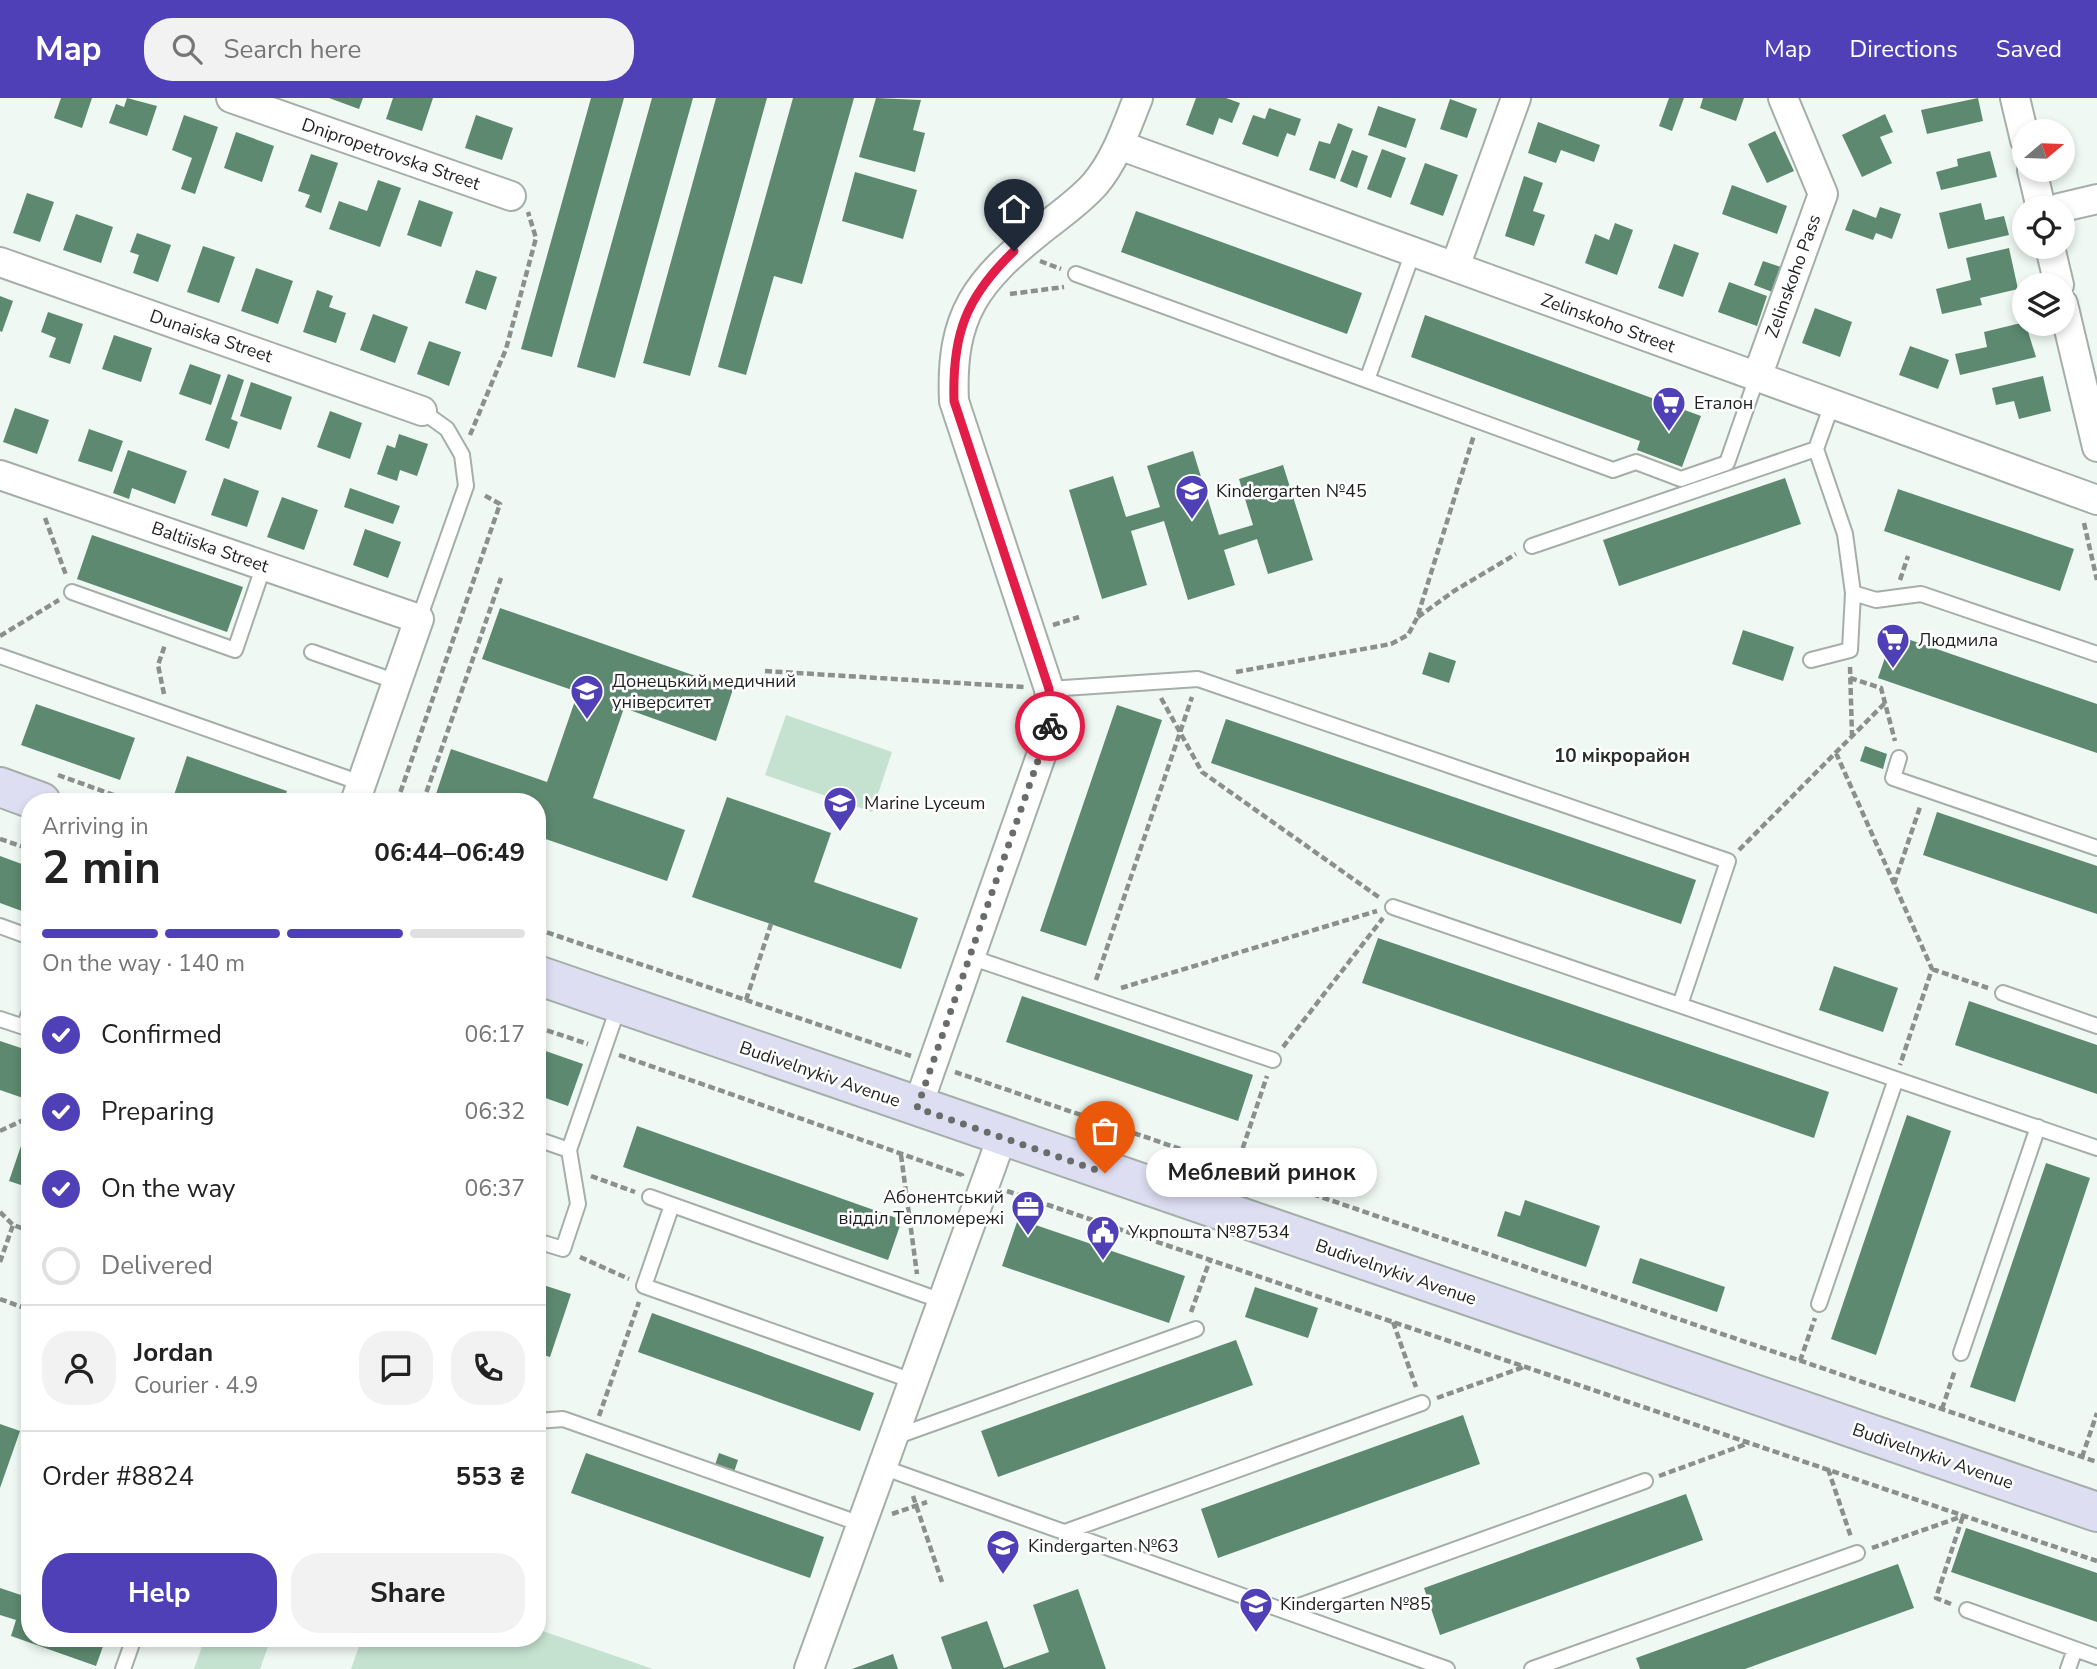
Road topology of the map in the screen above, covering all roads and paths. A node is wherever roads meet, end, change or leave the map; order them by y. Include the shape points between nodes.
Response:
1 (231, 98) edge
2 (1138, 98) edge
3 (1516, 98) edge
4 (1783, 98) edge
5 (2015, 98) edge
6 (2020, 119) edge
7 (1119, 145) junction
8 (511, 196) joint
9 (2097, 199) edge
10 (2075, 204) edge
11 (1413, 252) junction
12 (0, 262) edge
13 (1455, 267) junction
14 (1074, 280) joint
15 (997, 295) dead end
16 (2071, 336) edge
17 (1757, 377) junction
18 (1367, 380) junction
19 (1832, 404) junction
20 (422, 411) joint
21 (1478, 421) junction
22 (2097, 447) edge
23 (1816, 449) junction
24 (462, 455) junction
25 (0, 475) edge
26 (34, 486) junction
27 (2087, 497) edge
28 (500, 504) dead end
29 (1532, 546) joint
30 (1908, 556) dead end
31 (264, 565) junction
32 (1904, 570) dead end
33 (501, 578) dead end
34 (2097, 580) edge
35 (72, 592) junction
36 (1853, 593) junction
37 (1418, 618) junction
38 (419, 619) junction
39 (171, 627) junction
40 (0, 636) edge
41 (1850, 650) junction
42 (312, 652) dead end
43 (2097, 654) edge
44 (0, 656) edge
45 (1811, 660) dead end
46 (765, 670) dead end
47 (1850, 678) junction
48 (1198, 679) junction
49 (397, 682) junction
50 (1151, 682) junction
51 (1049, 689) junction
52 (1885, 703) junction
53 (168, 715) junction
54 (1180, 732) junction
55 (1852, 736) junction
56 (1836, 753) junction
57 (1899, 758) joint
58 (0, 787) edge
59 (45, 787) edge
60 (1926, 789) junction
61 (358, 792) edge
62 (80, 793) edge
63 (400, 793) edge
64 (427, 793) edge
65 (0, 839) edge
66 (21, 846) edge
67 (2097, 848) edge
68 (1728, 861) junction
69 (1894, 884) junction
70 (1392, 907) junction
71 (771, 924) dead end
72 (0, 926) edge
73 (546, 932) edge
74 (21, 934) edge
75 (970, 957) junction
76 (1932, 969) junction
77 (546, 978) edge
78 (2003, 993) joint
79 (1090, 998) junction
80 (746, 1000) junction
81 (620, 1004) junction
82 (1680, 1005) junction
83 (0, 1018) edge
84 (21, 1026) edge
85 (2097, 1026) edge
86 (546, 1030) edge
87 (603, 1050) junction
88 (1273, 1060) junction
89 (932, 1064) junction
90 (1896, 1079) junction
91 (917, 1108) junction
92 (21, 1121) edge
93 (2038, 1127) junction
94 (0, 1131) edge
95 (1002, 1137) junction
96 (546, 1142) edge
97 (2097, 1147) edge
98 (569, 1150) junction
99 (901, 1154) junction
100 (1236, 1168) junction
101 (572, 1170) junction
102 (962, 1175) dead end
103 (1000, 1189) dead end
104 (650, 1197) joint
105 (672, 1205) junction
106 (0, 1212) edge
107 (13, 1225) junction
108 (21, 1228) edge
109 (546, 1244) edge
110 (563, 1250) junction
111 (1210, 1260) junction
112 (0, 1262) edge
113 (644, 1286) junction
114 (931, 1297) junction
115 (0, 1299) edge
116 (1819, 1304) joint
117 (21, 1307) edge
118 (1393, 1322) junction
119 (1190, 1331) joint
120 (1961, 1353) joint
121 (1800, 1361) junction
122 (1525, 1366) junction
123 (913, 1381) junction
124 (1422, 1404) junction
125 (1942, 1409) junction
126 (2097, 1413) edge
127 (546, 1421) edge
128 (594, 1430) junction
129 (892, 1438) junction
130 (1751, 1443) junction
131 (2082, 1457) junction
132 (2097, 1462) edge
133 (1828, 1469) junction
134 (894, 1471) junction
135 (1645, 1481) joint
136 (954, 1493) junction
137 (916, 1506) junction
138 (2097, 1512) edge
139 (1964, 1515) junction
140 (861, 1524) junction
141 (1065, 1532) junction
142 (1857, 1553) junction
143 (2097, 1560) edge
144 (942, 1582) dead end
145 (1936, 1598) dead end
146 (1967, 1610) dead end
147 (1285, 1611) junction
148 (131, 1647) edge
149 (2075, 1649) junction
150 (2097, 1657) edge
151 (123, 1669) edge
152 (809, 1669) edge
153 (1447, 1669) edge
154 (1532, 1669) edge
155 (2068, 1669) edge

1 - 8 street, Dnipropetrovska Street
2 - 7 street
3 - 13 street
4 - 17 street, Zelinskoho Pass via 1823,194
5 - 6 street
7 - 11 street, Zelinskoho Street
7 - 51 street via 1093,186 989,275 958,334 953,367 954,401
8 - 24 path via 531,214 536,238 506,349
9 - 10 street
11 - 13 street, Zelinskoho Street
11 - 18 lane
12 - 20 street, Dunaiska Street
13 - 17 street, Zelinskoho Street
14 - 15 path
14 - 18 lane
16 - 22 street
17 - 19 street, Zelinskoho Street
17 - 21 lane via 1727,463 1681,479 1636,462 1613,470
18 - 21 lane
19 - 23 lane
19 - 27 street, Zelinskoho Street
20 - 24 lane via 447,429
21 - 37 path
23 - 29 lane
23 - 36 lane via 1845,534
24 - 38 lane via 466,486
25 - 26 street, Baltiiska Street
26 - 31 street, Baltiiska Street
26 - 35 path
27 - 34 path
28 - 63 path
29 - 37 path via 1463,585
30 - 32 path
31 - 38 street, Baltiiska Street
31 - 39 lane via 235,650
33 - 64 path
35 - 39 lane
35 - 40 path
36 - 41 lane
36 - 43 lane via 1876,600 1921,593
37 - 48 path via 1408,635 1391,645
38 - 49 street
39 - 53 path via 158,665
41 - 45 lane
41 - 47 path
42 - 49 lane
44 - 53 lane
46 - 51 path
47 - 52 path via 1881,688
47 - 55 path
48 - 50 lane
48 - 54 path
48 - 68 lane
49 - 61 street
50 - 51 lane
50 - 54 path
51 - 75 street via 1052,713 1048,736
52 - 55 path
52 - 57 path
53 - 61 lane
54 - 70 path via 1202,772
54 - 79 path
55 - 56 path
56 - 68 path
56 - 69 path
57 - 60 lane via 1893,778
58 - 59 main road
59 - 62 path
60 - 67 lane
60 - 69 path
65 - 66 path
68 - 82 lane
69 - 76 path
70 - 79 path
70 - 82 lane
70 - 88 path
71 - 80 path
72 - 74 lane
73 - 80 path
75 - 79 lane
75 - 89 street
76 - 78 path
76 - 90 path
77 - 81 main road, Budivelnykiv Avenue
78 - 85 lane
79 - 88 lane
80 - 89 path
81 - 87 lane
81 - 91 main road, Budivelnykiv Avenue
82 - 90 lane
83 - 84 lane
86 - 87 path
87 - 98 lane
87 - 99 path
88 - 100 path
89 - 91 street
89 - 100 path
90 - 93 lane
90 - 116 lane
91 - 95 main road, Budivelnykiv Avenue
92 - 94 path
93 - 97 lane
93 - 120 lane
95 - 114 street
95 - 138 main road, Budivelnykiv Avenue
96 - 98 lane
98 - 101 lane
99 - 102 path
99 - 114 path
100 - 121 path
101 - 104 path
101 - 110 lane via 578,1204
103 - 111 path
104 - 105 lane
105 - 113 lane
105 - 114 lane
106 - 107 path
107 - 108 path
107 - 112 path
109 - 110 lane
110 - 113 path
111 - 118 path
111 - 119 path
113 - 123 lane
113 - 128 path
114 - 123 street
115 - 117 path
116 - 121 path
118 - 122 path
118 - 124 path
119 - 129 lane
120 - 125 path
121 - 125 path
122 - 124 path
122 - 130 path
123 - 129 street
124 - 141 lane
125 - 131 path
126 - 131 path
127 - 128 lane via 563,1419
128 - 140 lane
129 - 134 street
130 - 133 path
130 - 135 path
131 - 132 path
133 - 139 path
133 - 142 path
134 - 136 lane
134 - 137 path
134 - 140 street
135 - 147 lane
136 - 137 path
136 - 141 lane
137 - 140 path
137 - 144 path
139 - 142 path
139 - 143 path
139 - 145 path
140 - 152 street
141 - 147 lane
142 - 154 lane
146 - 149 lane
147 - 153 lane
148 - 151 lane
149 - 150 lane
149 - 155 lane

